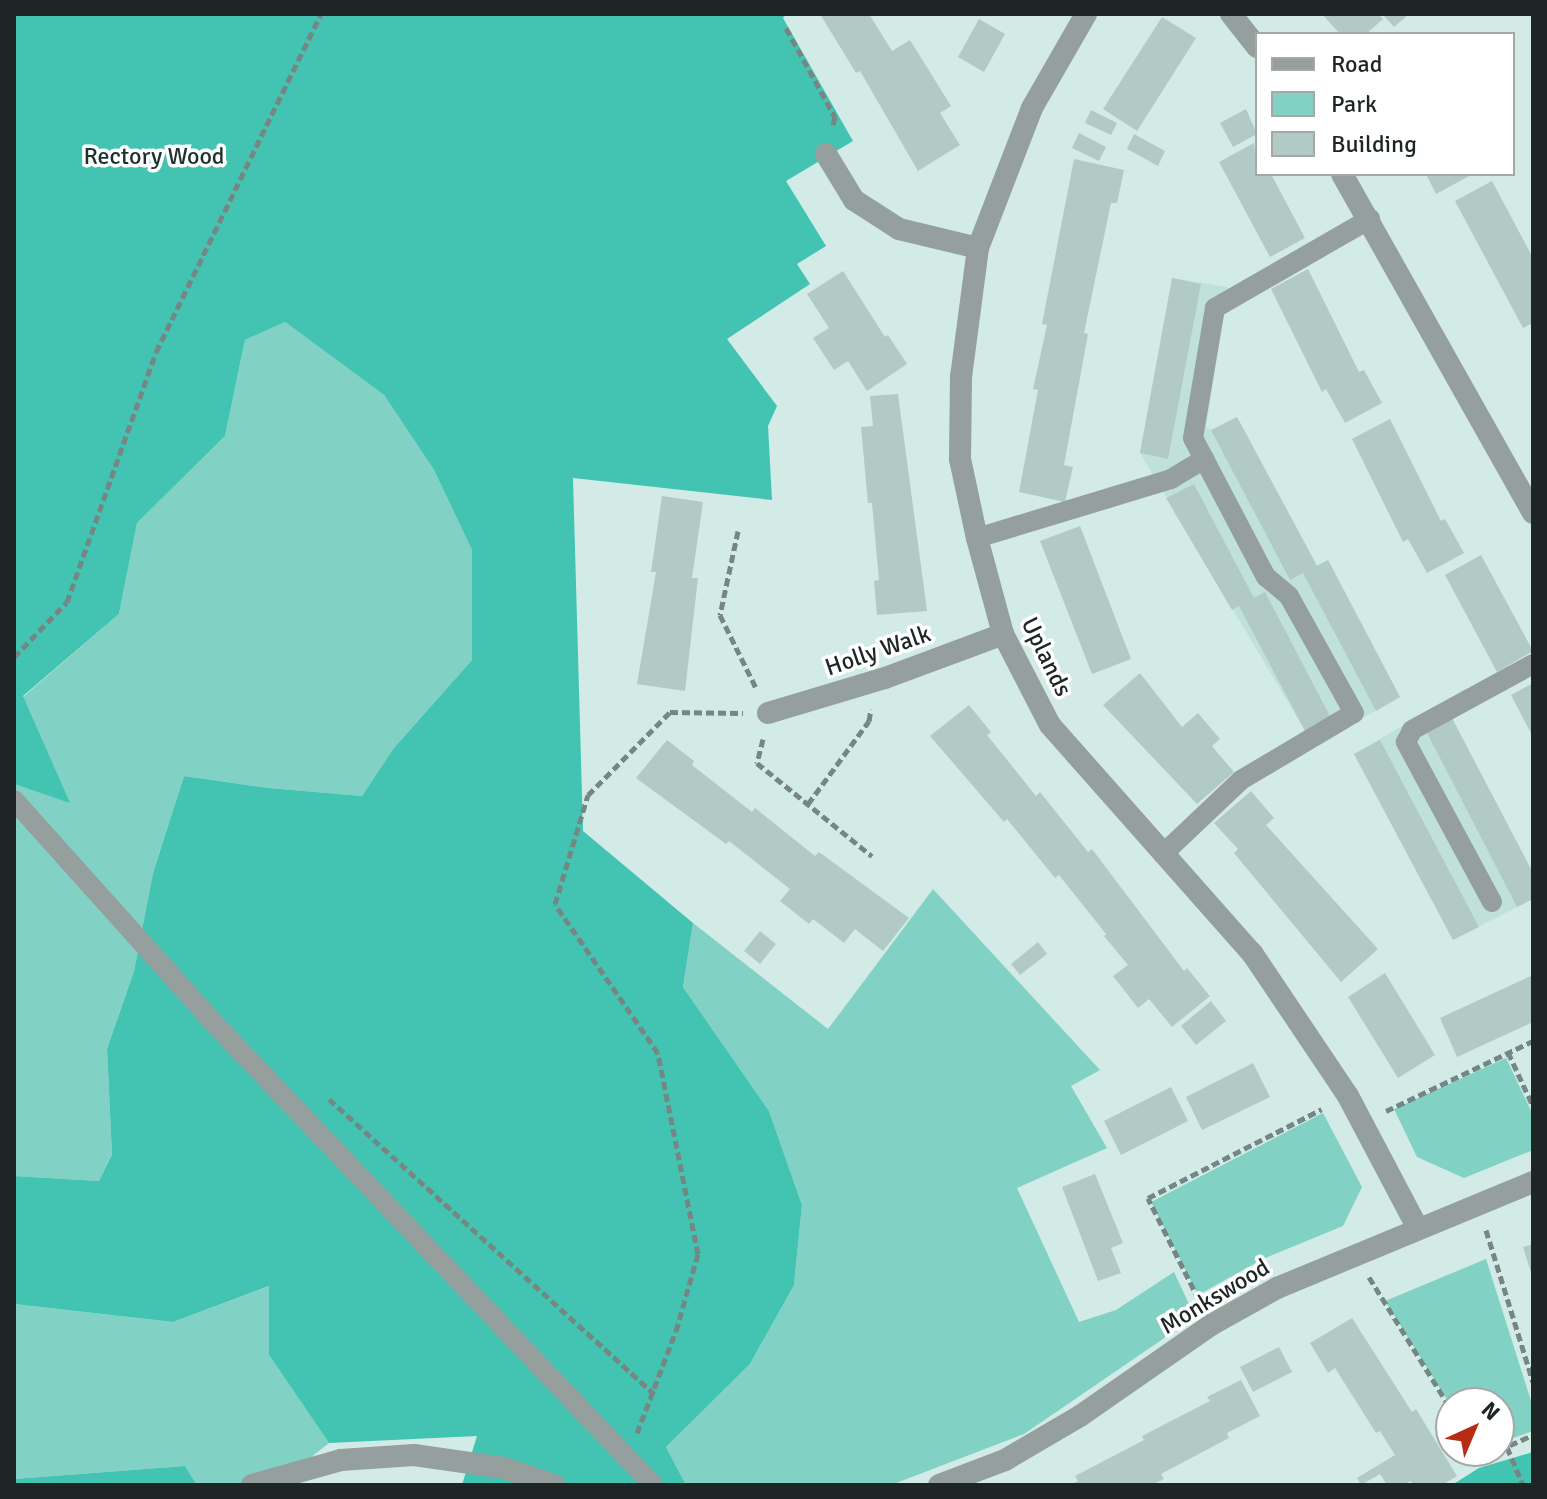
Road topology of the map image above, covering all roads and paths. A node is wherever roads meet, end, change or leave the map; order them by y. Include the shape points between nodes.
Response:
1 (321, 14) edge
2 (1086, 14) edge
3 (1231, 14) edge
4 (786, 28) dead end
5 (1255, 44) edge
6 (826, 154) joint
7 (1343, 176) edge
8 (1370, 219) junction
9 (978, 248) junction
10 (1204, 459) junction
11 (1533, 513) edge
12 (738, 531) dead end
13 (977, 538) junction
14 (1003, 634) junction
15 (14, 657) edge
16 (1533, 664) edge
17 (875, 681) junction
18 (768, 713) junction
19 (14, 800) edge
20 (808, 804) junction
21 (1163, 854) junction
22 (872, 856) dead end
23 (1492, 902) dead end
24 (1533, 1041) edge
25 (1508, 1052) junction
26 (319, 1091) dead end
27 (1348, 1096) junction
28 (1533, 1106) edge
29 (1363, 1121) junction
30 (1533, 1182) edge
31 (1478, 1206) junction
32 (1418, 1229) junction
33 (1355, 1254) junction
34 (1211, 1325) junction
35 (1533, 1382) edge
36 (1437, 1387) edge
37 (654, 1394) junction
38 (627, 1457) junction
39 (1515, 1466) edge
40 (252, 1485) edge
41 (554, 1485) edge
42 (653, 1485) edge
43 (939, 1485) edge
44 (1523, 1485) edge

1 - 15 path via 156,352 67,602
2 - 9 street, Uplands via 1032,108
3 - 5 street
4 - 6 path via 835,117
6 - 9 street via 854,200 899,229
7 - 8 street
8 - 10 lane via 1215,308 1193,438
8 - 11 street
9 - 13 street, Uplands via 961,377 960,459
10 - 13 lane via 1171,479
10 - 21 lane via 1266,577 1289,596 1354,713 1241,780
12 - 18 path via 720,615
13 - 14 street, Uplands
14 - 17 street, Holly Walk
14 - 21 street, Uplands via 1050,725
16 - 23 lane via 1412,730 1406,742
17 - 18 street, Holly Walk
17 - 20 path via 869,721
18 - 20 path via 757,763
18 - 37 path via 670,712 588,795 555,904 658,1053 698,1254
19 - 38 lane via 213,1022
20 - 22 path
21 - 27 street, Uplands via 1252,953
24 - 25 path
25 - 28 path
25 - 29 path
26 - 37 path
27 - 29 street, Uplands
27 - 34 path via 1148,1198
29 - 32 street, Uplands
30 - 31 street, Monkswood
31 - 32 street, Monkswood
31 - 35 path
32 - 33 street, Monkswood
33 - 34 street, Monkswood
33 - 36 path
34 - 43 street, Monkswood via 1068,1423 1005,1460
37 - 38 path
38 - 42 lane
39 - 44 path
40 - 41 street via 341,1460 414,1455 504,1468

